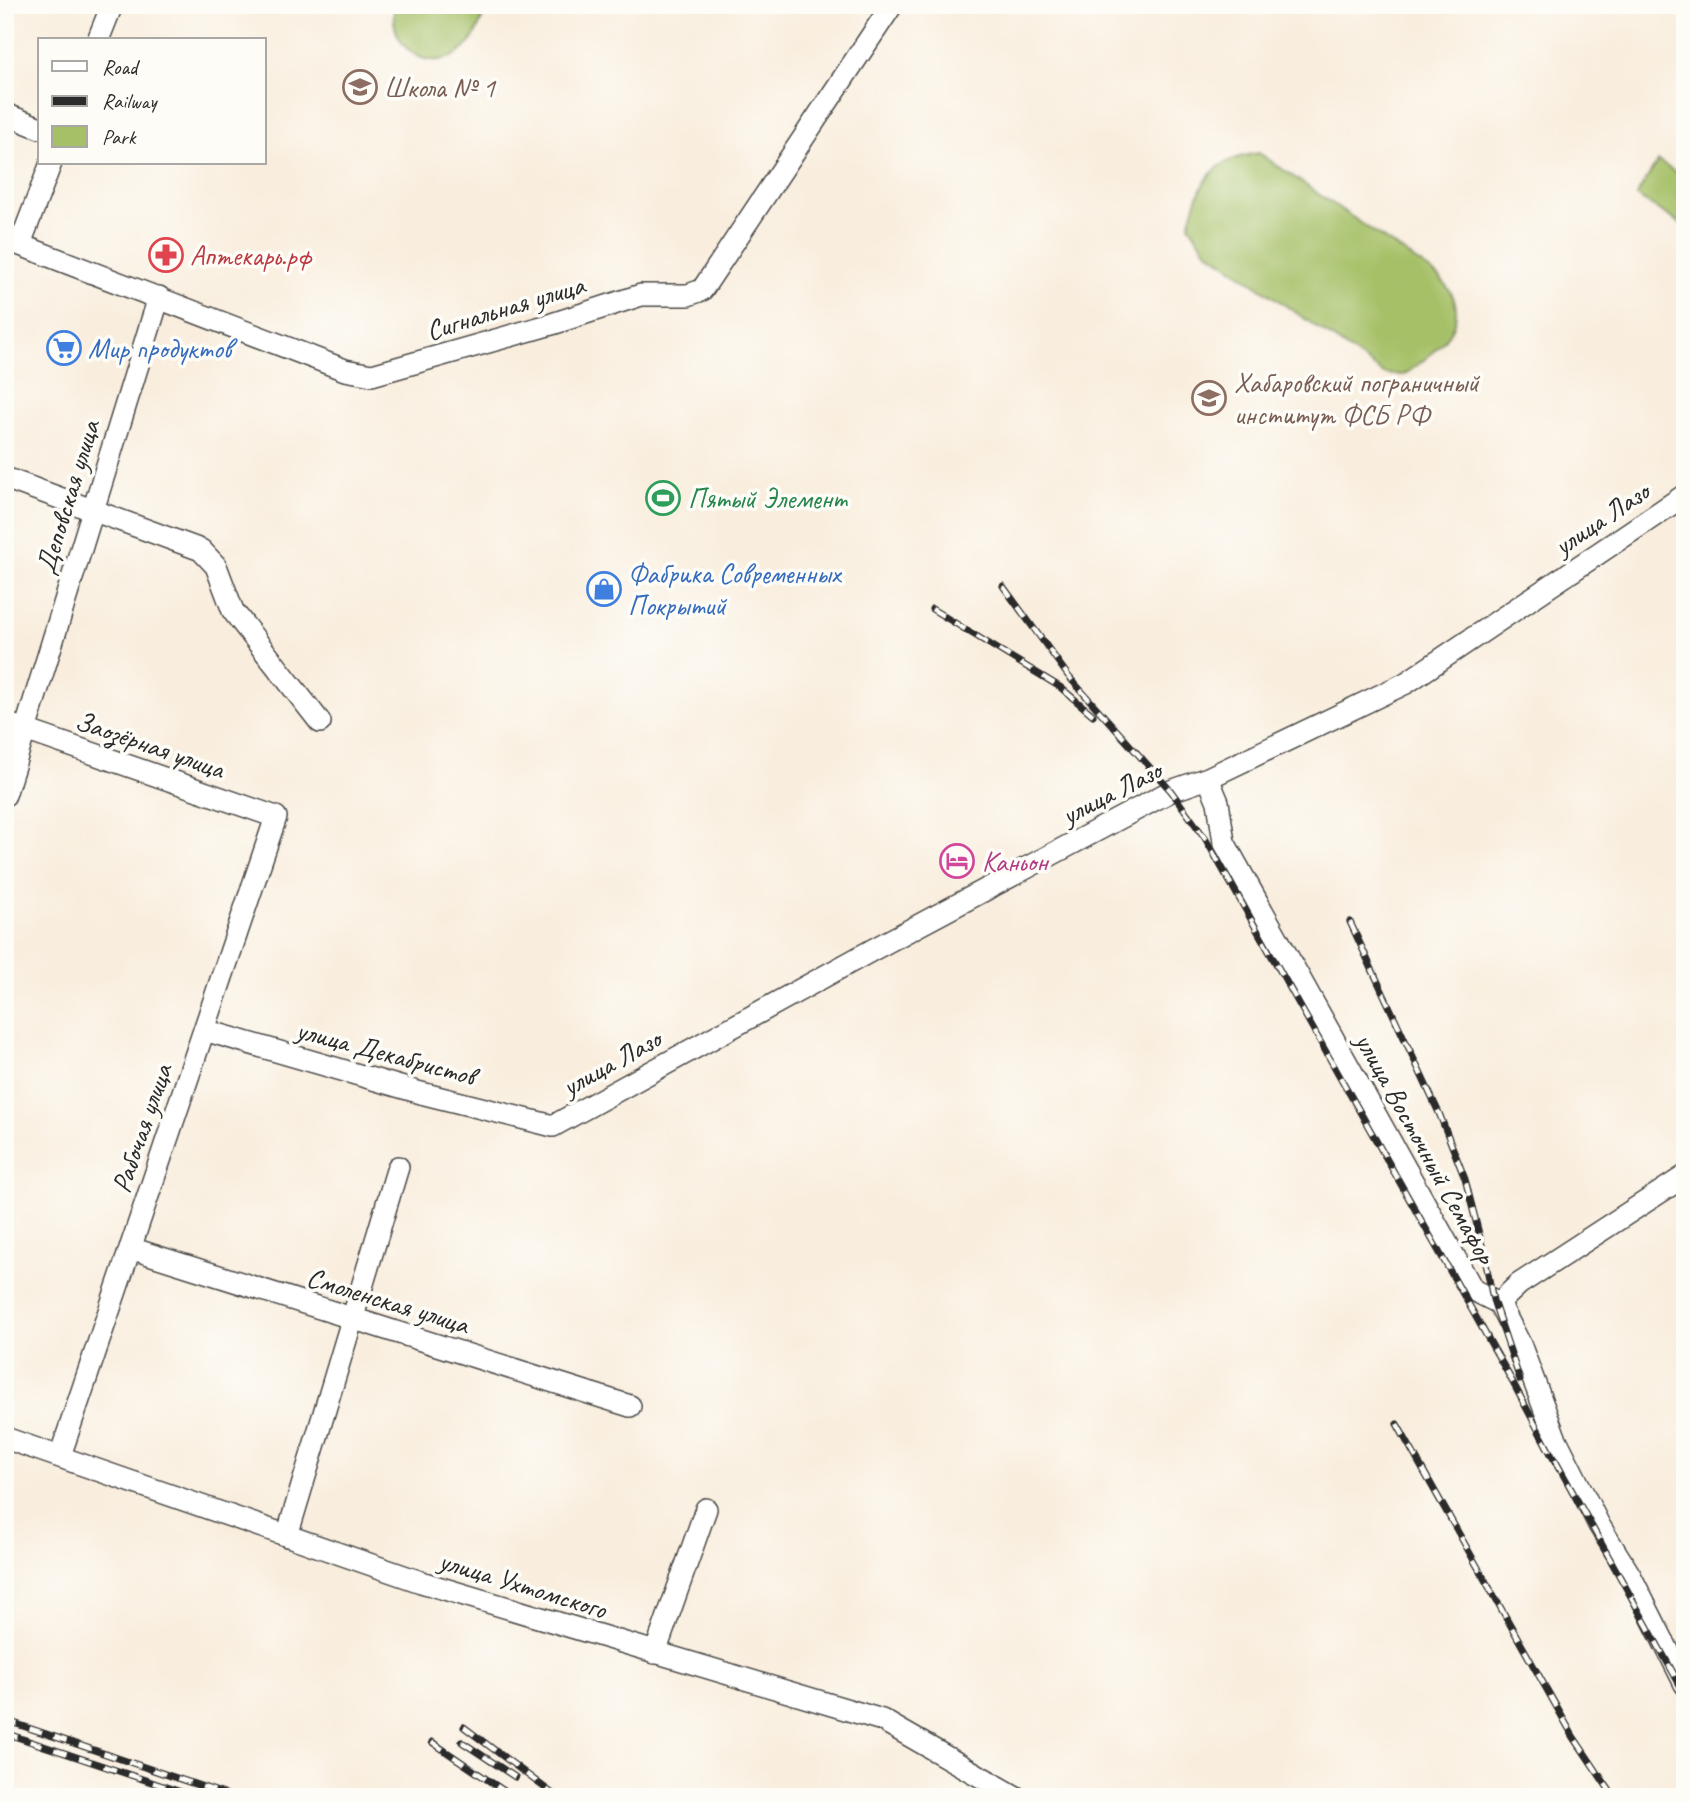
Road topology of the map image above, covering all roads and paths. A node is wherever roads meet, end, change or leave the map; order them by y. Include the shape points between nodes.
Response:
1 (111, 5) edge
2 (892, 5) edge
3 (99, 38) edge
4 (5, 114) edge
5 (38, 127) edge
6 (51, 164) edge
7 (13, 241) edge
8 (159, 297) junction
9 (5, 478) edge
10 (1685, 495) edge
11 (92, 509) junction
12 (320, 722) dead end
13 (5, 723) edge
14 (26, 730) junction
15 (1208, 778) junction
16 (5, 795) edge
17 (276, 817) joint
18 (204, 1030) junction
19 (553, 1126) joint
20 (398, 1167) dead end
21 (1685, 1176) edge
22 (130, 1248) junction
23 (1499, 1303) junction
24 (352, 1319) junction
25 (630, 1406) dead end
26 (5, 1438) edge
27 (60, 1456) junction
28 (706, 1509) dead end
29 (287, 1536) junction
30 (655, 1653) junction
31 (1685, 1684) edge
32 (1016, 1797) edge

1 - 3 street
2 - 8 street, Сигнальная улица via 702,289 688,295 642,295 372,374 345,370
4 - 5 street
6 - 7 street
7 - 8 street, Сигнальная улица
8 - 11 street, Деповская улица
9 - 11 street
10 - 15 street, улица Лазо via 1406,683
11 - 12 street via 201,550 216,566 233,611
11 - 14 street, Деповская улица
13 - 14 street, Заозёрная улица
14 - 16 street, Деповская улица
14 - 17 street, Заозёрная улица
15 - 19 street, улица Лазо via 1122,817
15 - 23 street, улица Восточный Семафор via 1218,802 1224,842 1473,1290
17 - 18 street, Рабочая улица
18 - 19 street, улица Декабристов
18 - 22 street, Рабочая улица
20 - 24 street
21 - 23 street via 1519,1284
22 - 24 street, Смоленская улица
22 - 27 street, Рабочая улица
23 - 31 street, улица Восточный Семафор via 1520,1344 1555,1437
24 - 25 street, Смоленская улица
24 - 29 street
26 - 27 street, улица Ухтомского
27 - 29 street, улица Ухтомского
28 - 30 street
29 - 30 street, улица Ухтомского
30 - 32 street, улица Ухтомского via 882,1720

